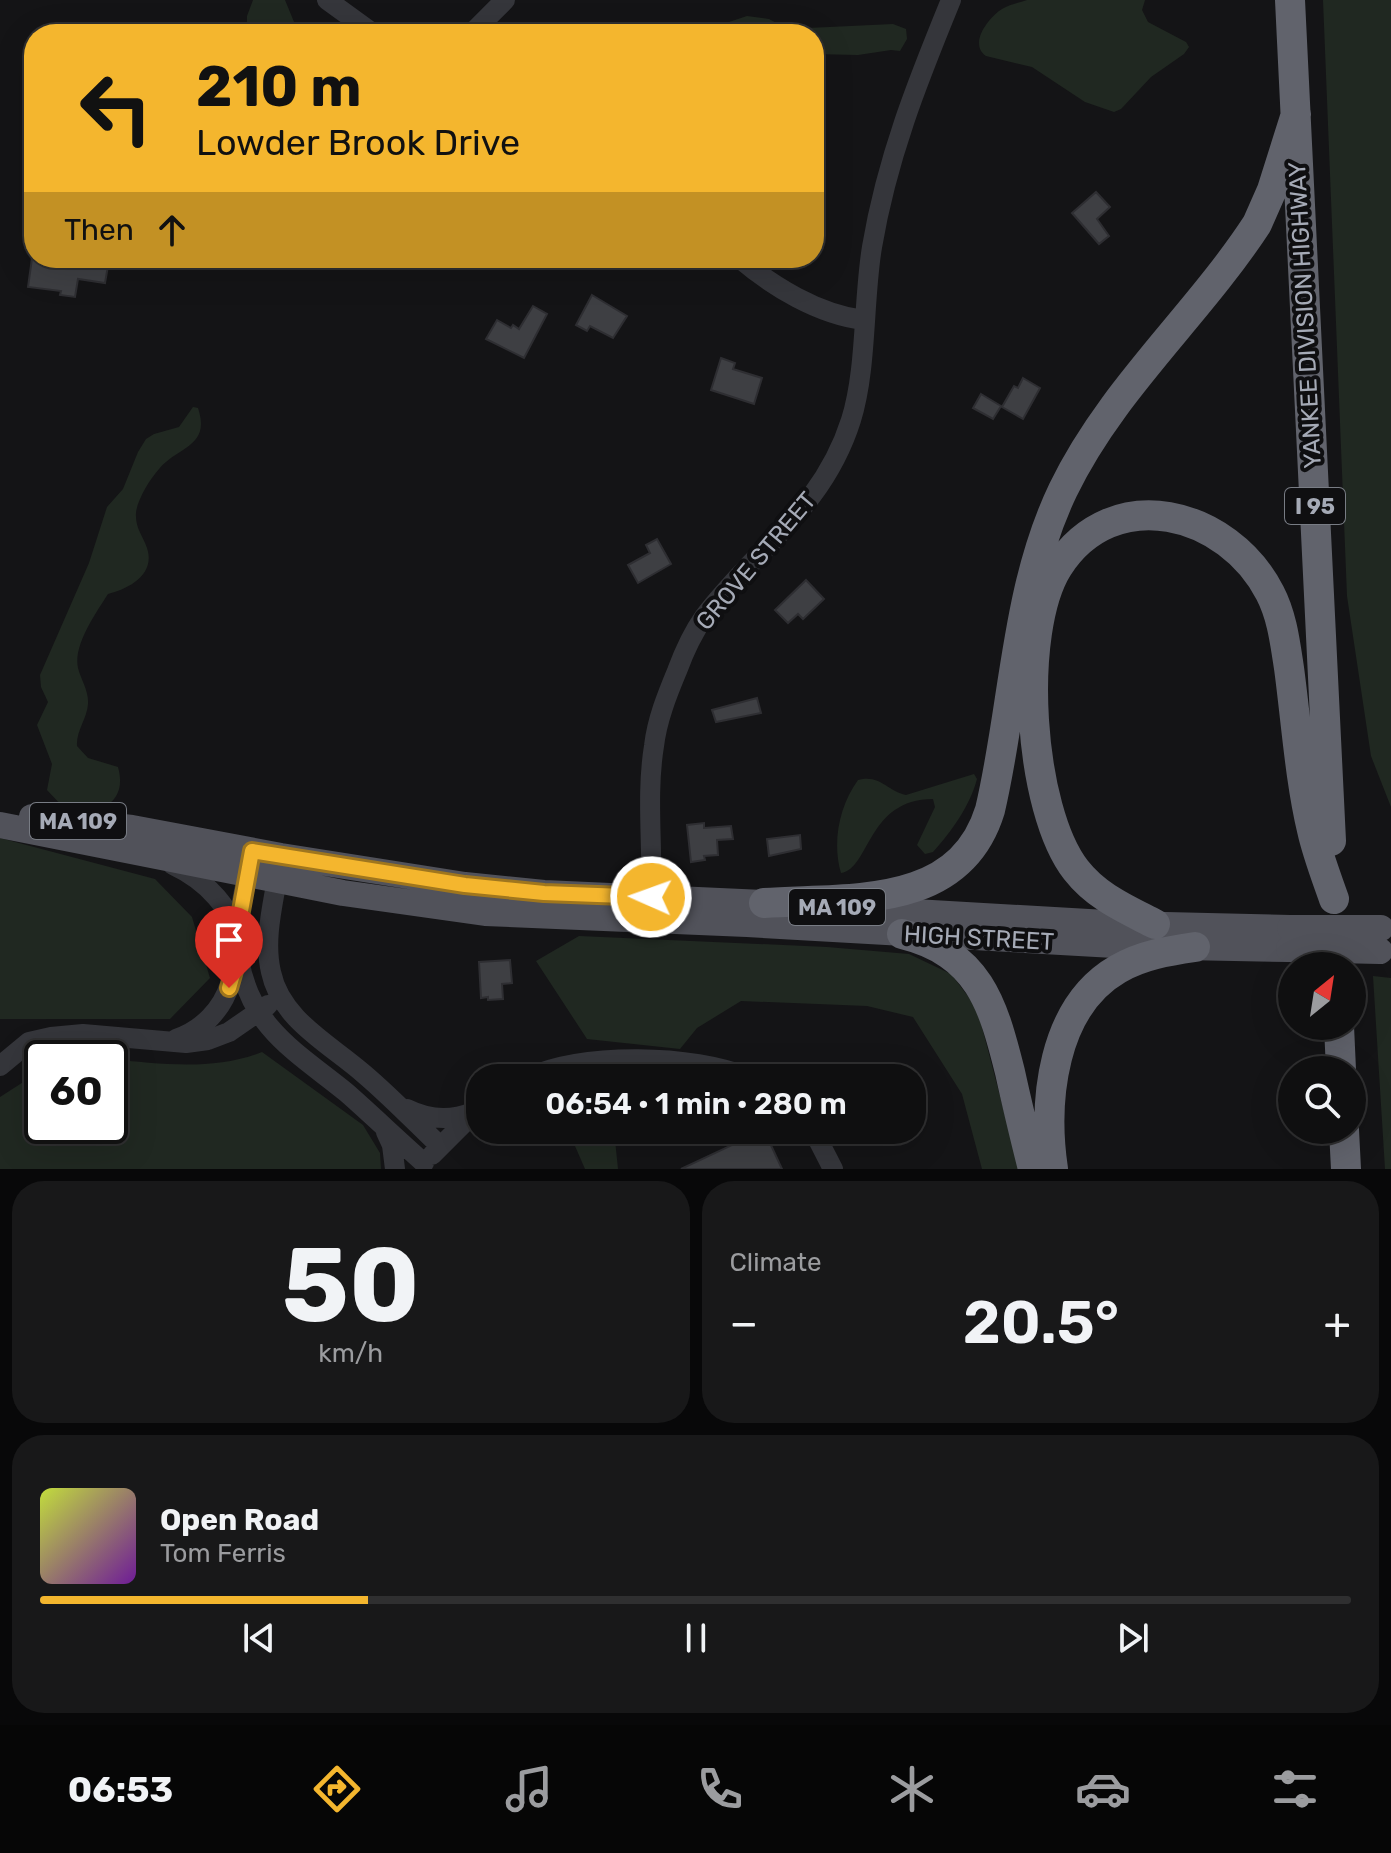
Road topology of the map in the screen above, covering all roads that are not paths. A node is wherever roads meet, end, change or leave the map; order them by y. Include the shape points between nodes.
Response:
1 (327, 0) edge
2 (505, 0) edge
3 (951, 0) edge
4 (1290, 0) edge
5 (360, 24) edge
6 (481, 24) edge
7 (1296, 114) junction
8 (752, 268) edge
9 (863, 320) junction
10 (0, 822) edge
11 (147, 854) junction
12 (250, 863) junction
13 (279, 869) junction
14 (651, 897) junction
15 (1334, 899) junction
16 (764, 903) junction
17 (1155, 924) junction
18 (902, 934) junction
19 (1289, 938) junction
20 (1386, 940) edge
21 (1195, 947) junction
22 (238, 949) junction
23 (1336, 952) edge
24 (277, 993) junction
25 (259, 1014) junction
26 (157, 1042) junction
27 (574, 1064) edge
28 (697, 1064) edge
29 (0, 1066) edge
30 (395, 1102) junction
31 (466, 1114) edge
32 (376, 1119) junction
33 (466, 1120) edge
34 (820, 1144) edge
35 (1345, 1144) edge
36 (440, 1146) junction
37 (421, 1166) edge
38 (395, 1169) edge
39 (833, 1169) edge
40 (1033, 1169) edge
41 (1053, 1169) edge
42 (1346, 1169) edge

1 - 5 street
2 - 6 street
3 - 9 street, GROVE STREET via 885,177
4 - 7 highway, YANKEE DIVISION HIGHWAY / I 95
7 - 15 highway, YANKEE DIVISION HIGHWAY / I 95
7 - 16 highway via 1257,224 1095,432 1057,503 1028,596 990,810 971,848 949,872 920,887
8 - 9 street via 804,301
9 - 14 street, GROVE STREET via 851,420 822,481 795,519 705,616 666,699 652,763
10 - 11 main road, HIGH STREET / MA 109
10 - 12 main road, HIGH STREET / MA 109 via 36,817 93,822
11 - 12 main road, HIGH STREET / MA 109
11 - 22 street via 207,886 228,915
12 - 13 main road, HIGH STREET / MA 109
12 - 22 street
13 - 14 main road, HIGH STREET / MA 109
13 - 18 main road, HIGH STREET / MA 109 via 385,900 485,913
13 - 24 street via 269,963
14 - 16 main road, HIGH STREET / MA 109
15 - 17 highway via 1312,829 1285,646 1269,591 1240,553 1212,531 1185,519 1146,515 1093,533 1057,569 1038,629 1034,716 1044,788 1066,854 1098,892
15 - 23 highway, YANKEE DIVISION HIGHWAY / I 95
16 - 17 main road, HIGH STREET / MA 109
17 - 19 main road, HIGH STREET / MA 109
18 - 21 main road, HIGH STREET / MA 109
18 - 40 highway via 949,955 986,995
19 - 20 main road, HIGH STREET / MA 109, bridge
19 - 21 main road, HIGH STREET / MA 109
21 - 41 highway via 1128,963 1093,988 1076,1009 1053,1085
22 - 25 street via 245,984
22 - 26 street via 229,988 215,1013 193,1032
24 - 25 street
24 - 30 street via 298,1021
25 - 26 street via 208,1040
25 - 32 street via 292,1052
26 - 29 street via 83,1034 51,1037 29,1042
27 - 28 street
30 - 31 street via 434,1118
30 - 36 street
32 - 37 street
32 - 38 street via 392,1145
33 - 36 street
34 - 39 street
35 - 42 highway
36 - 37 street

